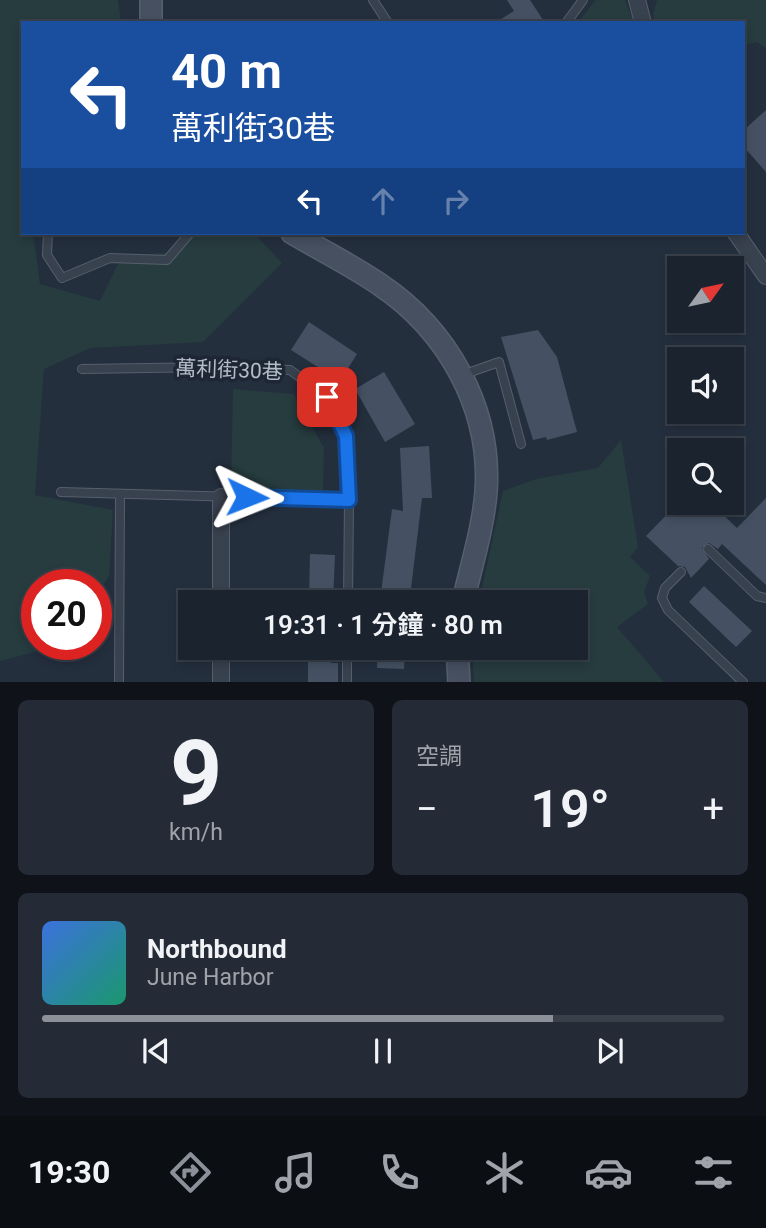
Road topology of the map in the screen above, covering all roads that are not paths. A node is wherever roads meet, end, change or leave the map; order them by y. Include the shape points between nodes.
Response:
1 (151, 0) edge
2 (373, 0) edge
3 (583, 0) edge
4 (637, 0) edge
5 (151, 21) edge
6 (387, 21) edge
7 (567, 21) edge
8 (642, 21) edge
9 (48, 235) edge
10 (188, 235) edge
11 (295, 235) edge
12 (737, 235) edge
13 (766, 276) edge
14 (82, 369) dead end
15 (462, 375) junction
16 (521, 444) dead end
17 (61, 492) dead end
18 (120, 494) junction
19 (221, 497) junction
20 (349, 500) junction
21 (708, 549) dead end
22 (681, 572) dead end
23 (221, 590) edge
24 (348, 590) edge
25 (466, 590) edge
26 (766, 597) edge
27 (221, 660) edge
28 (347, 660) edge
29 (457, 660) edge
30 (119, 682) edge
31 (221, 682) edge
32 (347, 682) edge
33 (458, 682) edge
34 (743, 682) edge

1 - 5 street
2 - 6 lane
3 - 7 lane
4 - 8 street
9 - 10 lane via 47,255 62,278 110,258 167,260
11 - 15 street via 401,300 436,337
12 - 13 street
14 - 20 lane, 萬利街30巷 via 290,370 327,397 346,436
15 - 16 lane via 499,362
15 - 25 street via 480,423 486,469
17 - 18 lane
18 - 19 lane
18 - 30 lane
19 - 20 lane
19 - 23 street
20 - 24 lane, 萬利街30巷
21 - 26 lane via 758,596
22 - 34 lane via 665,588 662,598 668,610
27 - 31 street
28 - 32 lane
29 - 33 street

